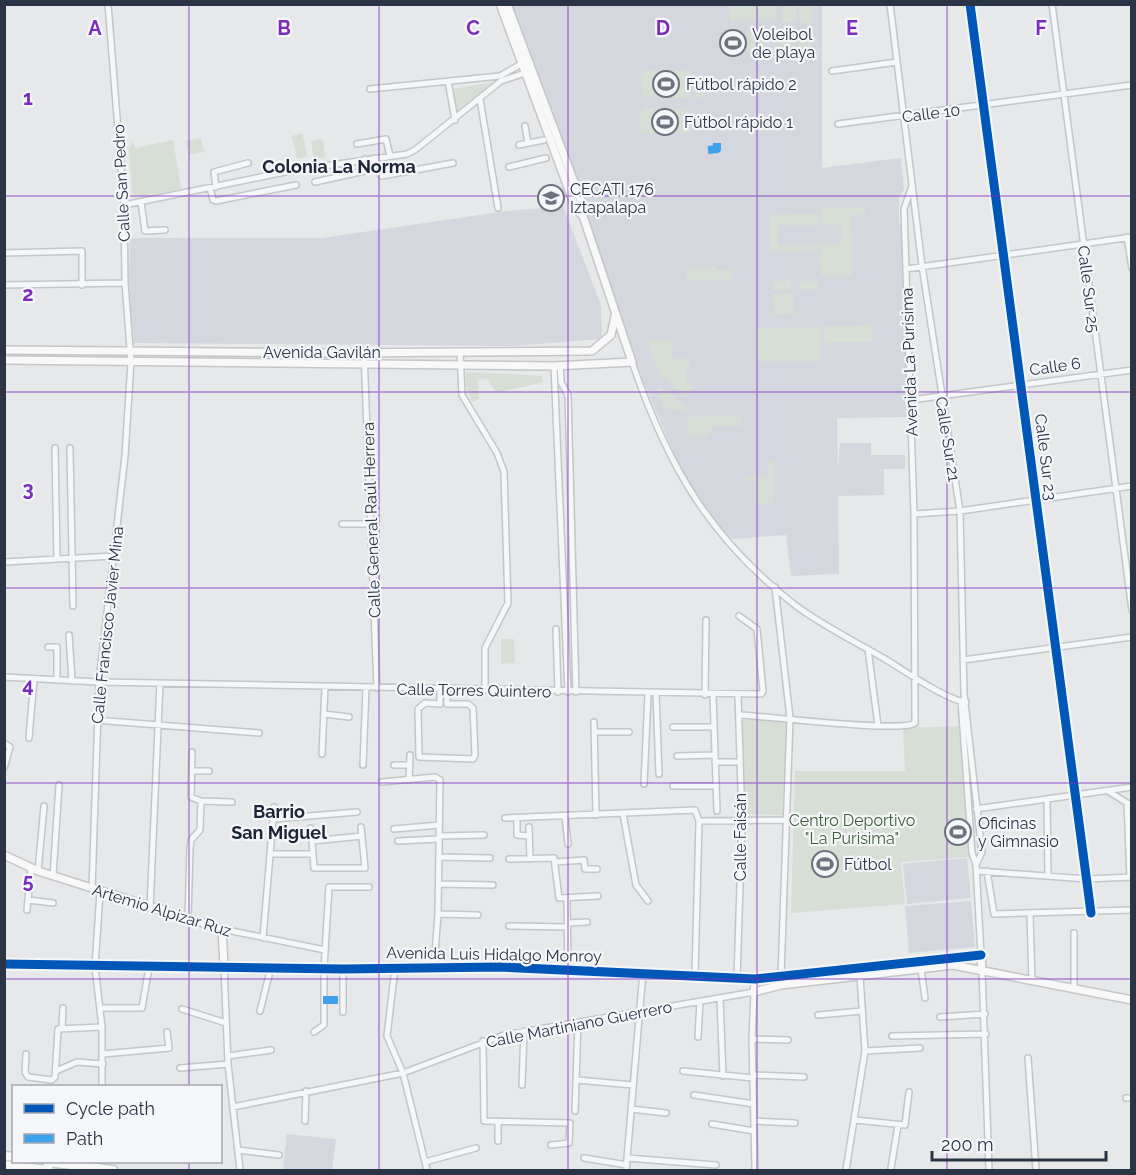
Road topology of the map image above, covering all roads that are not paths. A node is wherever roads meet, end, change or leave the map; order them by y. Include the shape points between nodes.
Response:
1 (108, 4) edge
2 (500, 4) edge
3 (507, 4) edge
4 (890, 4) edge
5 (970, 4) edge
6 (1052, 4) edge
7 (525, 61) junction
8 (897, 62) junction
9 (529, 71) junction
10 (832, 71) dead end
11 (501, 78) junction
12 (448, 81) junction
13 (1131, 85) edge
14 (370, 89) dead end
15 (1064, 95) junction
16 (480, 99) junction
17 (983, 106) junction
18 (904, 116) junction
19 (455, 120) junction
20 (838, 124) dead end
21 (525, 126) dead end
22 (544, 140) dead end
23 (528, 143) junction
24 (357, 144) dead end
25 (519, 145) dead end
26 (390, 156) junction
27 (374, 158) junction
28 (546, 158) dead end
29 (365, 159) junction
30 (248, 163) dead end
31 (453, 163) dead end
32 (509, 167) dead end
33 (315, 182) dead end
34 (297, 185) dead end
35 (912, 186) junction
36 (213, 188) junction
37 (141, 202) junction
38 (123, 205) junction
39 (498, 208) dead end
40 (165, 230) dead end
41 (1129, 237) edge
42 (1083, 243) junction
43 (4, 253) edge
44 (1003, 254) junction
45 (922, 266) junction
46 (1131, 268) edge
47 (906, 270) junction
48 (125, 284) junction
49 (4, 285) edge
50 (82, 285) junction
51 (616, 314) junction
52 (4, 350) edge
53 (131, 352) junction
54 (364, 352) junction
55 (460, 352) junction
56 (4, 360) edge
57 (131, 361) junction
58 (632, 362) junction
59 (364, 363) junction
60 (459, 363) junction
61 (557, 366) junction
62 (1131, 370) edge
63 (1100, 375) junction
64 (1021, 386) junction
65 (941, 396) junction
66 (911, 400) junction
67 (55, 448) dead end
68 (70, 448) dead end
69 (1131, 486) edge
70 (1115, 489) junction
71 (1036, 500) junction
72 (960, 511) junction
73 (914, 514) junction
74 (342, 524) dead end
75 (372, 524) junction
76 (113, 556) junction
77 (57, 559) junction
78 (70, 559) junction
79 (4, 562) edge
80 (775, 587) junction
81 (73, 606) dead end
82 (1131, 610) edge
83 (739, 616) dead end
84 (706, 620) dead end
85 (556, 629) dead end
86 (69, 635) dead end
87 (1131, 637) edge
88 (48, 647) dead end
89 (1055, 647) junction
90 (868, 649) junction
91 (963, 660) junction
92 (4, 677) edge
93 (915, 677) junction
94 (34, 679) junction
95 (57, 680) junction
96 (72, 681) junction
97 (99, 682) junction
98 (160, 683) junction
99 (325, 687) junction
100 (366, 688) junction
101 (377, 688) junction
102 (440, 689) junction
103 (447, 689) junction
104 (485, 690) junction
105 (558, 692) junction
106 (568, 692) junction
107 (576, 692) junction
108 (648, 694) junction
109 (656, 694) junction
110 (705, 695) junction
111 (713, 695) junction
112 (738, 695) junction
113 (963, 702) junction
114 (324, 714) junction
115 (740, 715) junction
116 (349, 717) dead end
117 (790, 718) junction
118 (96, 720) junction
119 (594, 722) dead end
120 (160, 724) junction
121 (878, 726) junction
122 (673, 727) dead end
123 (714, 727) junction
124 (594, 732) junction
125 (629, 732) dead end
126 (259, 733) dead end
127 (29, 738) dead end
128 (4, 743) edge
129 (192, 752) dead end
130 (322, 754) dead end
131 (410, 755) dead end
132 (677, 756) dead end
133 (715, 758) junction
134 (740, 762) junction
135 (363, 765) dead end
136 (394, 765) dead end
137 (409, 765) junction
138 (5, 766) edge
139 (192, 771) junction
140 (209, 771) dead end
141 (659, 774) dead end
142 (409, 780) junction
143 (382, 782) dead end
144 (644, 784) dead end
145 (59, 785) dead end
146 (673, 786) dead end
147 (716, 786) junction
148 (1131, 786) edge
149 (1108, 791) junction
150 (1076, 796) junction
151 (1047, 800) junction
152 (201, 801) junction
153 (232, 802) dead end
154 (1129, 804) edge
155 (44, 806) dead end
156 (274, 807) dead end
157 (977, 809) junction
158 (969, 810) junction
159 (717, 811) dead end
160 (357, 812) dead end
161 (623, 814) junction
162 (596, 815) junction
163 (565, 816) junction
164 (505, 818) dead end
165 (517, 818) junction
166 (274, 819) junction
167 (742, 820) junction
168 (786, 820) junction
169 (699, 821) junction
170 (439, 825) junction
171 (361, 827) dead end
172 (529, 827) dead end
173 (311, 828) dead end
174 (394, 829) dead end
175 (484, 835) dead end
176 (363, 836) junction
177 (529, 836) junction
178 (439, 838) junction
179 (312, 841) junction
180 (398, 841) dead end
181 (567, 844) dead end
182 (271, 854) junction
183 (313, 854) junction
184 (4, 855) edge
185 (439, 857) junction
186 (490, 858) dead end
187 (509, 859) dead end
188 (530, 859) junction
189 (555, 862) junction
190 (976, 868) junction
191 (597, 869) dead end
192 (35, 870) junction
193 (987, 871) junction
194 (53, 876) junction
195 (1048, 876) junction
196 (1131, 877) edge
197 (1087, 879) junction
198 (439, 884) junction
199 (493, 885) dead end
200 (369, 887) dead end
201 (92, 889) junction
202 (100, 892) junction
203 (598, 896) dead end
204 (567, 898) junction
205 (28, 900) junction
206 (648, 902) dead end
207 (53, 903) dead end
208 (150, 908) junction
209 (27, 910) dead end
210 (1131, 910) edge
211 (1091, 913) junction
212 (438, 914) junction
213 (478, 915) dead end
214 (1030, 915) junction
215 (188, 919) junction
216 (587, 922) dead end
217 (568, 925) junction
218 (508, 926) dead end
219 (222, 929) junction
220 (1074, 933) dead end
221 (263, 938) junction
222 (568, 940) junction
223 (576, 940) dead end
224 (325, 950) junction
225 (981, 955) junction
226 (4, 964) edge
227 (224, 966) junction
228 (149, 967) junction
229 (271, 967) junction
230 (434, 967) junction
231 (95, 968) junction
232 (324, 968) junction
233 (395, 968) junction
234 (343, 969) junction
235 (568, 969) junction
236 (921, 969) junction
237 (982, 970) junction
238 (643, 972) junction
239 (695, 975) junction
240 (781, 976) junction
241 (860, 976) junction
242 (737, 979) junction
243 (755, 979) junction
244 (1032, 981) junction
245 (1074, 988) junction
246 (754, 992) junction
247 (720, 998) junction
248 (925, 998) dead end
249 (1131, 1000) edge
250 (700, 1001) junction
251 (63, 1008) dead end
252 (100, 1008) junction
253 (182, 1009) dead end
254 (260, 1011) dead end
255 (862, 1011) junction
256 (343, 1012) dead end
257 (640, 1012) junction
258 (985, 1014) junction
259 (818, 1015) dead end
260 (940, 1017) dead end
261 (578, 1022) junction
262 (226, 1023) junction
263 (102, 1027) junction
264 (62, 1028) junction
265 (524, 1031) junction
266 (167, 1032) dead end
267 (314, 1032) dead end
268 (986, 1035) junction
269 (698, 1036) dead end
270 (892, 1036) dead end
271 (752, 1039) junction
272 (788, 1040) dead end
273 (483, 1041) junction
274 (920, 1048) dead end
275 (271, 1050) dead end
276 (865, 1051) junction
277 (103, 1053) junction
278 (26, 1054) dead end
279 (228, 1056) junction
280 (1028, 1058) dead end
281 (103, 1064) junction
282 (228, 1064) junction
283 (180, 1068) dead end
284 (56, 1071) junction
285 (683, 1071) dead end
286 (403, 1073) junction
287 (723, 1076) junction
288 (753, 1077) junction
289 (804, 1077) dead end
290 (577, 1080) junction
291 (102, 1085) edge
292 (522, 1085) dead end
293 (633, 1085) junction
294 (306, 1091) junction
295 (909, 1092) dead end
296 (694, 1095) dead end
297 (754, 1104) junction
298 (232, 1107) junction
299 (631, 1109) junction
300 (575, 1111) dead end
301 (666, 1113) dead end
302 (855, 1120) junction
303 (305, 1121) dead end
304 (498, 1121) junction
305 (754, 1121) junction
306 (795, 1122) dead end
307 (712, 1124) dead end
308 (898, 1125) junction
309 (754, 1131) junction
310 (498, 1142) dead end
311 (551, 1145) dead end
312 (476, 1148) dead end
313 (238, 1150) junction
314 (279, 1155) dead end
315 (584, 1158) dead end
316 (425, 1162) junction
317 (70, 1163) edge
318 (93, 1165) edge
319 (627, 1165) edge
320 (716, 1165) dead end
321 (4, 1166) edge
322 (891, 1168) dead end
323 (49, 1170) edge
324 (113, 1170) edge
325 (240, 1170) edge
326 (427, 1170) edge
327 (755, 1170) edge
328 (846, 1170) edge
329 (989, 1170) edge
330 (1036, 1170) edge

1 - 38 street, Calle San Pedro
2 - 7 main road
3 - 7 main road
4 - 8 street, Avenida La Purísima
5 - 17 street, Calle Sur 23
6 - 15 street, Calle Sur 25
7 - 9 main road
7 - 11 street
8 - 10 street
8 - 18 street, Avenida La Purísima
9 - 11 street
9 - 51 main road via 583,206
11 - 12 street
11 - 16 street
12 - 14 street
12 - 19 street
13 - 15 street, Calle 10
15 - 17 street, Calle 10
15 - 42 street, Calle Sur 25
16 - 19 street
16 - 39 street
17 - 18 street, Calle 10
17 - 44 street, Calle Sur 23
18 - 20 street, Calle 10
18 - 35 street, Avenida La Purísima
19 - 26 street via 415,150
21 - 23 street
22 - 23 street
23 - 25 street
24 - 26 street via 386,138
26 - 27 street
27 - 29 street
27 - 31 street via 379,175
28 - 32 street
29 - 33 street via 365,171
29 - 36 street
30 - 36 street via 214,172
34 - 36 street via 216,201
35 - 45 street, Calle Sur 21
35 - 47 street, Avenida La Purísima via 904,209
36 - 37 street
37 - 38 street
37 - 40 street via 145,231
38 - 48 street, Calle San Pedro
41 - 42 street
41 - 46 street
42 - 44 street
42 - 63 street, Calle Sur 25
43 - 50 street via 82,251
44 - 45 street
44 - 64 street, Calle Sur 23
45 - 47 street
45 - 65 street, Calle Sur 21
47 - 66 street, Avenida La Purísima
48 - 50 street
48 - 53 street, Calle San Pedro
49 - 50 street
51 - 55 main road, Avenida Gavilán via 611,336 592,351
51 - 58 main road
52 - 53 main road, Avenida Gavilán
53 - 54 main road, Avenida Gavilán
53 - 57 street, Calle San Pedro
54 - 55 main road, Avenida Gavilán
54 - 59 street, Calle General Raúl Herrera
55 - 60 street
56 - 57 main road, Avenida Gavilán
57 - 59 main road, Avenida Gavilán
57 - 76 street, Calle Francisco Javier Mina
58 - 61 main road, Avenida Gavilán
58 - 80 street via 665,448 691,494 734,549
59 - 60 main road, Avenida Gavilán
59 - 75 street, Calle General Raúl Herrera
60 - 61 main road, Avenida Gavilán
60 - 104 street via 462,395 504,472 508,603 485,648
61 - 106 street
61 - 107 street via 568,394
62 - 63 street, Calle 6
63 - 64 street, Calle 6
63 - 70 street, Calle Sur 25
64 - 65 street, Calle 6
64 - 71 street, Calle Sur 23
65 - 66 street, Calle 6
65 - 72 street, Calle Sur 21
66 - 73 street, Avenida La Purísima
67 - 77 street
68 - 78 street
69 - 70 street
70 - 71 street
70 - 82 street, Calle Sur 25
71 - 72 street
71 - 89 street, Calle Sur 23
72 - 73 street
72 - 91 street, Calle Sur 21
73 - 93 street, Avenida La Purísima
74 - 75 street
75 - 101 street, Calle General Raúl Herrera
76 - 78 street
76 - 97 street, Calle Francisco Javier Mina
77 - 78 street
77 - 79 street
78 - 81 street
80 - 90 street via 797,606
80 - 117 street
83 - 112 street, Calle Torres Quintero via 757,629 763,691
84 - 110 street
85 - 105 street
86 - 96 street
87 - 89 street
88 - 95 street via 57,647
89 - 91 street
89 - 150 street, Calle Sur 23
90 - 93 street
90 - 121 street
91 - 113 street, Calle Sur 21
92 - 94 street, Calle Torres Quintero
93 - 113 street
93 - 121 street, Avenida La Purísima via 915,723 908,727
94 - 95 street, Calle Torres Quintero
94 - 127 street
95 - 96 street, Calle Torres Quintero
96 - 97 street, Calle Torres Quintero
97 - 98 street, Calle Torres Quintero
97 - 118 street, Calle Francisco Javier Mina
98 - 99 street, Calle Torres Quintero
98 - 120 street
99 - 100 street, Calle Torres Quintero
99 - 114 street
100 - 101 street, Calle Torres Quintero
100 - 135 street
101 - 102 street, Calle Torres Quintero
102 - 103 street, Calle Torres Quintero
102 - 103 street via 440,704 425,703 418,709 419,757 473,759 474,708 468,704 447,704
103 - 104 street, Calle Torres Quintero
104 - 105 street, Calle Torres Quintero
105 - 106 street, Calle Torres Quintero
106 - 107 street, Calle Torres Quintero
107 - 108 street, Calle Torres Quintero
108 - 109 street, Calle Torres Quintero
108 - 144 street
109 - 110 street, Calle Torres Quintero
109 - 141 street
110 - 111 street, Calle Torres Quintero
111 - 112 street, Calle Torres Quintero
111 - 123 street
112 - 115 street, Calle Faisán
113 - 157 street
113 - 158 street
114 - 116 street
114 - 130 street
115 - 117 street
115 - 134 street, Calle Faisán
117 - 121 street
117 - 168 street
118 - 120 street
118 - 201 street, Calle Francisco Javier Mina
119 - 124 street
120 - 126 street
120 - 208 street
122 - 123 street
123 - 133 street
124 - 125 street
124 - 162 street
128 - 138 street via 10,747
129 - 139 street
131 - 137 street
132 - 133 street
133 - 134 street
133 - 147 street
134 - 167 street, Calle Faisán
136 - 137 street
137 - 142 street
139 - 140 street
139 - 152 street via 191,797
142 - 143 street
142 - 170 street via 440,780
145 - 194 street
146 - 147 street
147 - 159 street
148 - 149 street
149 - 150 street
149 - 154 street
150 - 151 street
150 - 197 street, Calle Sur 23
151 - 157 street
151 - 195 street
152 - 153 street
152 - 215 street via 200,830 191,840 190,848
154 - 196 street
155 - 192 street
156 - 166 street
157 - 158 street
157 - 190 street via 982,852
158 - 190 street
160 - 166 street
161 - 162 street
161 - 169 street via 693,809
161 - 206 street via 636,885
162 - 163 street
163 - 165 street
163 - 181 street
164 - 165 street
165 - 177 street via 517,835
166 - 182 street
167 - 168 street
167 - 169 street
167 - 242 street, Calle Faisán
168 - 240 street
169 - 239 street
170 - 174 street
170 - 178 street
171 - 176 street
172 - 177 street
173 - 179 street
175 - 178 street
176 - 179 street
176 - 183 street via 365,868 314,868
177 - 188 street
178 - 180 street
178 - 185 street
179 - 183 street
182 - 183 street
182 - 221 street
184 - 192 main road, Artemio Alpizar Ruz
185 - 186 street
185 - 198 street
187 - 188 street
188 - 189 street via 554,858
189 - 191 street via 584,860 585,869
189 - 204 street via 559,898
190 - 193 street
190 - 225 street
192 - 194 main road, Artemio Alpizar Ruz
192 - 205 street
193 - 195 street
193 - 214 street via 994,914
194 - 201 main road, Artemio Alpizar Ruz
195 - 197 street
196 - 197 street
197 - 211 street, Calle Sur 23
198 - 199 street
198 - 212 street
200 - 224 street via 329,887
201 - 202 main road, Artemio Alpizar Ruz
202 - 208 main road, Artemio Alpizar Ruz
202 - 231 street
203 - 204 street
204 - 217 street
205 - 207 street
205 - 209 street
208 - 215 main road, Artemio Alpizar Ruz
210 - 211 street
211 - 214 street
212 - 213 street
212 - 230 street
214 - 244 street
215 - 219 main road, Artemio Alpizar Ruz
216 - 217 street
217 - 218 street
217 - 222 street
219 - 221 street, Artemio Alpizar Ruz
219 - 227 main road
220 - 245 street
221 - 224 street, Artemio Alpizar Ruz
222 - 223 street
222 - 235 street
224 - 232 street
225 - 237 main road
225 - 240 main road, Avenida Luis Hidalgo Monroy
226 - 231 main road, Avenida Luis Hidalgo Monroy
227 - 228 main road, Avenida Luis Hidalgo Monroy
227 - 229 main road, Avenida Luis Hidalgo Monroy
227 - 262 street
228 - 231 main road, Avenida Luis Hidalgo Monroy
228 - 252 street via 142,1008
229 - 232 main road, Avenida Luis Hidalgo Monroy
229 - 254 street
230 - 233 main road, Avenida Luis Hidalgo Monroy
230 - 235 main road, Avenida Luis Hidalgo Monroy
231 - 252 street
232 - 234 main road, Avenida Luis Hidalgo Monroy
232 - 267 street via 324,1025
233 - 234 main road, Avenida Luis Hidalgo Monroy
233 - 286 street via 387,1036
234 - 256 street
235 - 238 main road, Avenida Luis Hidalgo Monroy
236 - 237 main road via 953,965
236 - 241 main road
236 - 248 street
237 - 244 main road
237 - 258 street
238 - 239 main road, Avenida Luis Hidalgo Monroy
238 - 257 street
239 - 242 main road, Avenida Luis Hidalgo Monroy
240 - 243 main road, Avenida Luis Hidalgo Monroy
241 - 246 main road
241 - 255 street
242 - 243 main road, Avenida Luis Hidalgo Monroy
243 - 246 main road
244 - 245 main road
245 - 249 main road
246 - 247 street, Calle Martiniano Guerrero
246 - 271 street
247 - 250 street, Calle Martiniano Guerrero
247 - 287 street
250 - 257 street, Calle Martiniano Guerrero
250 - 269 street
251 - 264 street
252 - 263 street
253 - 262 street
255 - 259 street
255 - 276 street
257 - 261 street, Calle Martiniano Guerrero
257 - 293 street
258 - 260 street
258 - 268 street
261 - 265 street, Calle Martiniano Guerrero
261 - 290 street
262 - 279 street
263 - 264 street
263 - 277 street
264 - 284 street via 56,1032
265 - 273 street, Calle Martiniano Guerrero
265 - 292 street
266 - 277 street via 169,1048
268 - 270 street
268 - 329 street
271 - 272 street
271 - 288 street
273 - 286 street, Calle Martiniano Guerrero
273 - 304 street via 484,1121
274 - 276 street
275 - 279 street
276 - 302 street
277 - 281 street
278 - 284 street via 28,1077 52,1080
279 - 282 street
280 - 330 street
281 - 284 street via 77,1062
281 - 291 street
282 - 283 street
282 - 298 street
285 - 287 street
286 - 294 street, Calle Martiniano Guerrero
286 - 316 street
287 - 288 street
288 - 289 street
288 - 297 street
290 - 293 street
290 - 300 street
293 - 299 street
294 - 298 street, Calle Martiniano Guerrero
294 - 303 street
295 - 308 street via 905,1125
296 - 297 street
297 - 305 street
298 - 313 street
299 - 301 street
299 - 319 street
302 - 308 street
302 - 328 street
304 - 310 street
304 - 311 street via 570,1123 569,1143
305 - 306 street
305 - 309 street
307 - 309 street
308 - 322 street
309 - 327 street
312 - 316 street
313 - 314 street
313 - 325 street
315 - 319 street
316 - 326 street
317 - 318 main road
318 - 324 main road
319 - 320 street
321 - 323 main road

